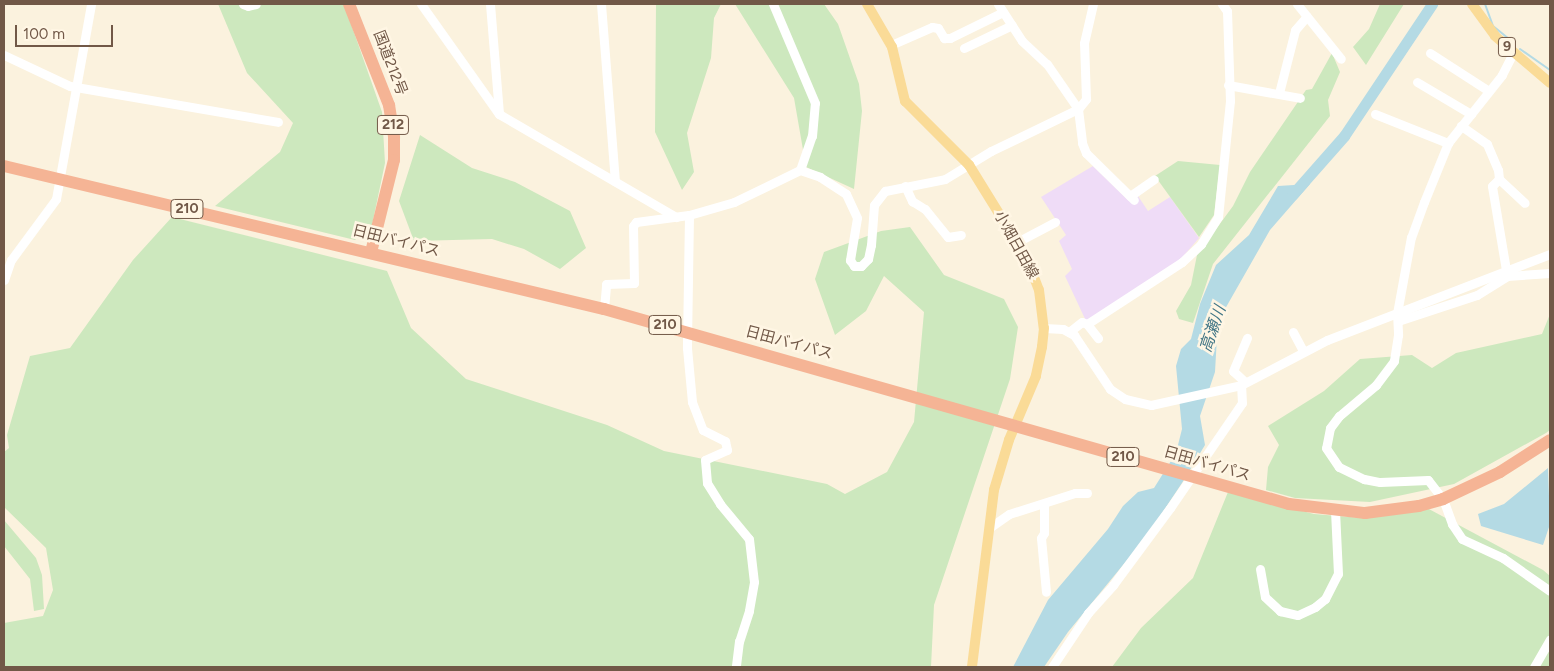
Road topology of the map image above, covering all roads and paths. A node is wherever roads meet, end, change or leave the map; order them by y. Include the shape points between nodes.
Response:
1 (91, 4) edge
2 (243, 4) edge
3 (256, 4) edge
4 (349, 4) edge
5 (421, 4) edge
6 (490, 4) edge
7 (601, 4) edge
8 (773, 4) edge
9 (867, 4) edge
10 (1093, 4) edge
11 (1222, 4) edge
12 (1297, 4) edge
13 (1472, 4) edge
14 (1000, 8) edge
15 (1307, 16) junction
16 (1012, 25) junction
17 (891, 45) junction
18 (964, 48) dead end
19 (1430, 53) dead end
20 (1513, 53) junction
21 (4, 55) edge
22 (1341, 59) dead end
23 (1416, 82) dead end
24 (1550, 83) edge
25 (1228, 85) junction
26 (74, 86) junction
27 (1489, 91) junction
28 (1279, 93) junction
29 (1300, 98) dead end
30 (1078, 109) junction
31 (499, 114) junction
32 (1375, 114) dead end
33 (1471, 114) junction
34 (278, 122) dead end
35 (1461, 126) junction
36 (1448, 143) junction
37 (969, 165) junction
38 (4, 166) edge
39 (800, 170) junction
40 (1154, 179) dead end
41 (1499, 179) junction
42 (58, 180) junction
43 (615, 181) junction
44 (905, 186) junction
45 (1525, 203) dead end
46 (689, 215) junction
47 (676, 217) junction
48 (1056, 222) dead end
49 (961, 235) dead end
50 (1017, 242) junction
51 (371, 252) junction
52 (1550, 254) edge
53 (8, 259) edge
54 (1550, 273) edge
55 (1506, 274) junction
56 (4, 280) edge
57 (604, 309) junction
58 (1397, 317) junction
59 (1088, 324) junction
60 (1044, 328) junction
61 (689, 331) junction
62 (1069, 332) junction
63 (1294, 332) dead end
64 (1098, 338) dead end
65 (1247, 338) dead end
66 (1303, 351) junction
67 (1243, 383) junction
68 (1550, 440) edge
69 (1087, 493) dead end
70 (1443, 499) junction
71 (1044, 504) junction
72 (1335, 511) junction
73 (989, 528) junction
74 (1260, 569) dead end
75 (1550, 591) edge
76 (1046, 592) dead end
77 (1550, 639) edge
78 (736, 667) edge
79 (972, 667) edge
80 (1052, 667) edge
81 (1534, 667) edge

1 - 26 street
2 - 3 street
4 - 51 highway, 国道212号 / 212 via 389,106 394,138 394,160
5 - 31 street
6 - 31 street
7 - 43 street
8 - 39 street via 815,103 812,136
9 - 17 main road, 小畑日田線
10 - 30 street via 1084,42 1086,99
11 - 25 street via 1226,12
12 - 15 street
13 - 20 main road, 9 via 1495,36
14 - 16 street
14 - 17 street via 950,38 944,38 938,28 932,26
15 - 22 street
15 - 28 street via 1295,30
16 - 18 street
16 - 30 street via 1022,41 1047,64
17 - 37 main road, 小畑日田線 via 905,101
19 - 27 street
20 - 24 main road, 9
20 - 27 street
21 - 26 street
23 - 33 street
25 - 28 street
25 - 59 street via 1224,173 1218,217 1201,244 1182,262
26 - 34 street
26 - 42 street
27 - 33 street
28 - 29 street
30 - 37 street
30 - 40 street via 1080,135 1086,153 1132,198
31 - 43 street
32 - 36 street
33 - 35 street
35 - 36 street
35 - 41 street via 1487,144
36 - 58 street via 1411,237
37 - 44 street via 944,179
37 - 50 main road, 小畑日田線
38 - 42 highway, 日田バイパス / 210
39 - 44 street via 834,184 855,208 856,230 850,251 854,266 861,266 868,259 878,197 885,191
39 - 46 street via 734,202
41 - 45 street
41 - 55 street via 1492,186
42 - 51 highway, 日田バイパス / 210
42 - 53 street via 56,199
43 - 47 street
44 - 49 street via 912,201 925,209 948,237
46 - 47 street
46 - 61 street
47 - 57 street via 636,222 633,226 634,283 606,284
48 - 50 street
50 - 60 main road, 小畑日田線 via 1036,279
51 - 57 highway, 日田バイパス / 210
52 - 55 street
53 - 56 street
54 - 55 street
55 - 58 street
57 - 61 highway, 日田バイパス / 210
58 - 66 street
58 - 70 street via 1398,347 1389,372 1339,416 1330,428 1326,448 1339,467 1350,474 1380,482 1428,480
59 - 62 street via 1076,324
59 - 64 street
60 - 62 street
60 - 73 main road, 小畑日田線 via 1036,376 1009,440 994,490
61 - 72 highway, 日田バイパス / 210 via 1289,504
61 - 78 street via 687,348 696,415 703,430 725,441 727,450 705,460 707,482 749,539 754,582
62 - 67 street via 1099,376 1124,399 1151,405
63 - 66 street
65 - 67 street via 1233,371
66 - 67 street
67 - 80 street via 1242,403 1155,530 1088,613
68 - 70 highway, 日田バイパス / 210 via 1500,472
69 - 71 street via 1075,493
70 - 72 highway, 日田バイパス / 210 via 1365,513
70 - 75 street via 1452,524 1462,539 1504,558
71 - 73 street via 1009,514
71 - 76 street via 1044,533 1041,538
72 - 74 street via 1338,574 1325,599 1315,607 1298,615 1280,611 1264,597
73 - 79 main road, 小畑日田線
77 - 81 street

